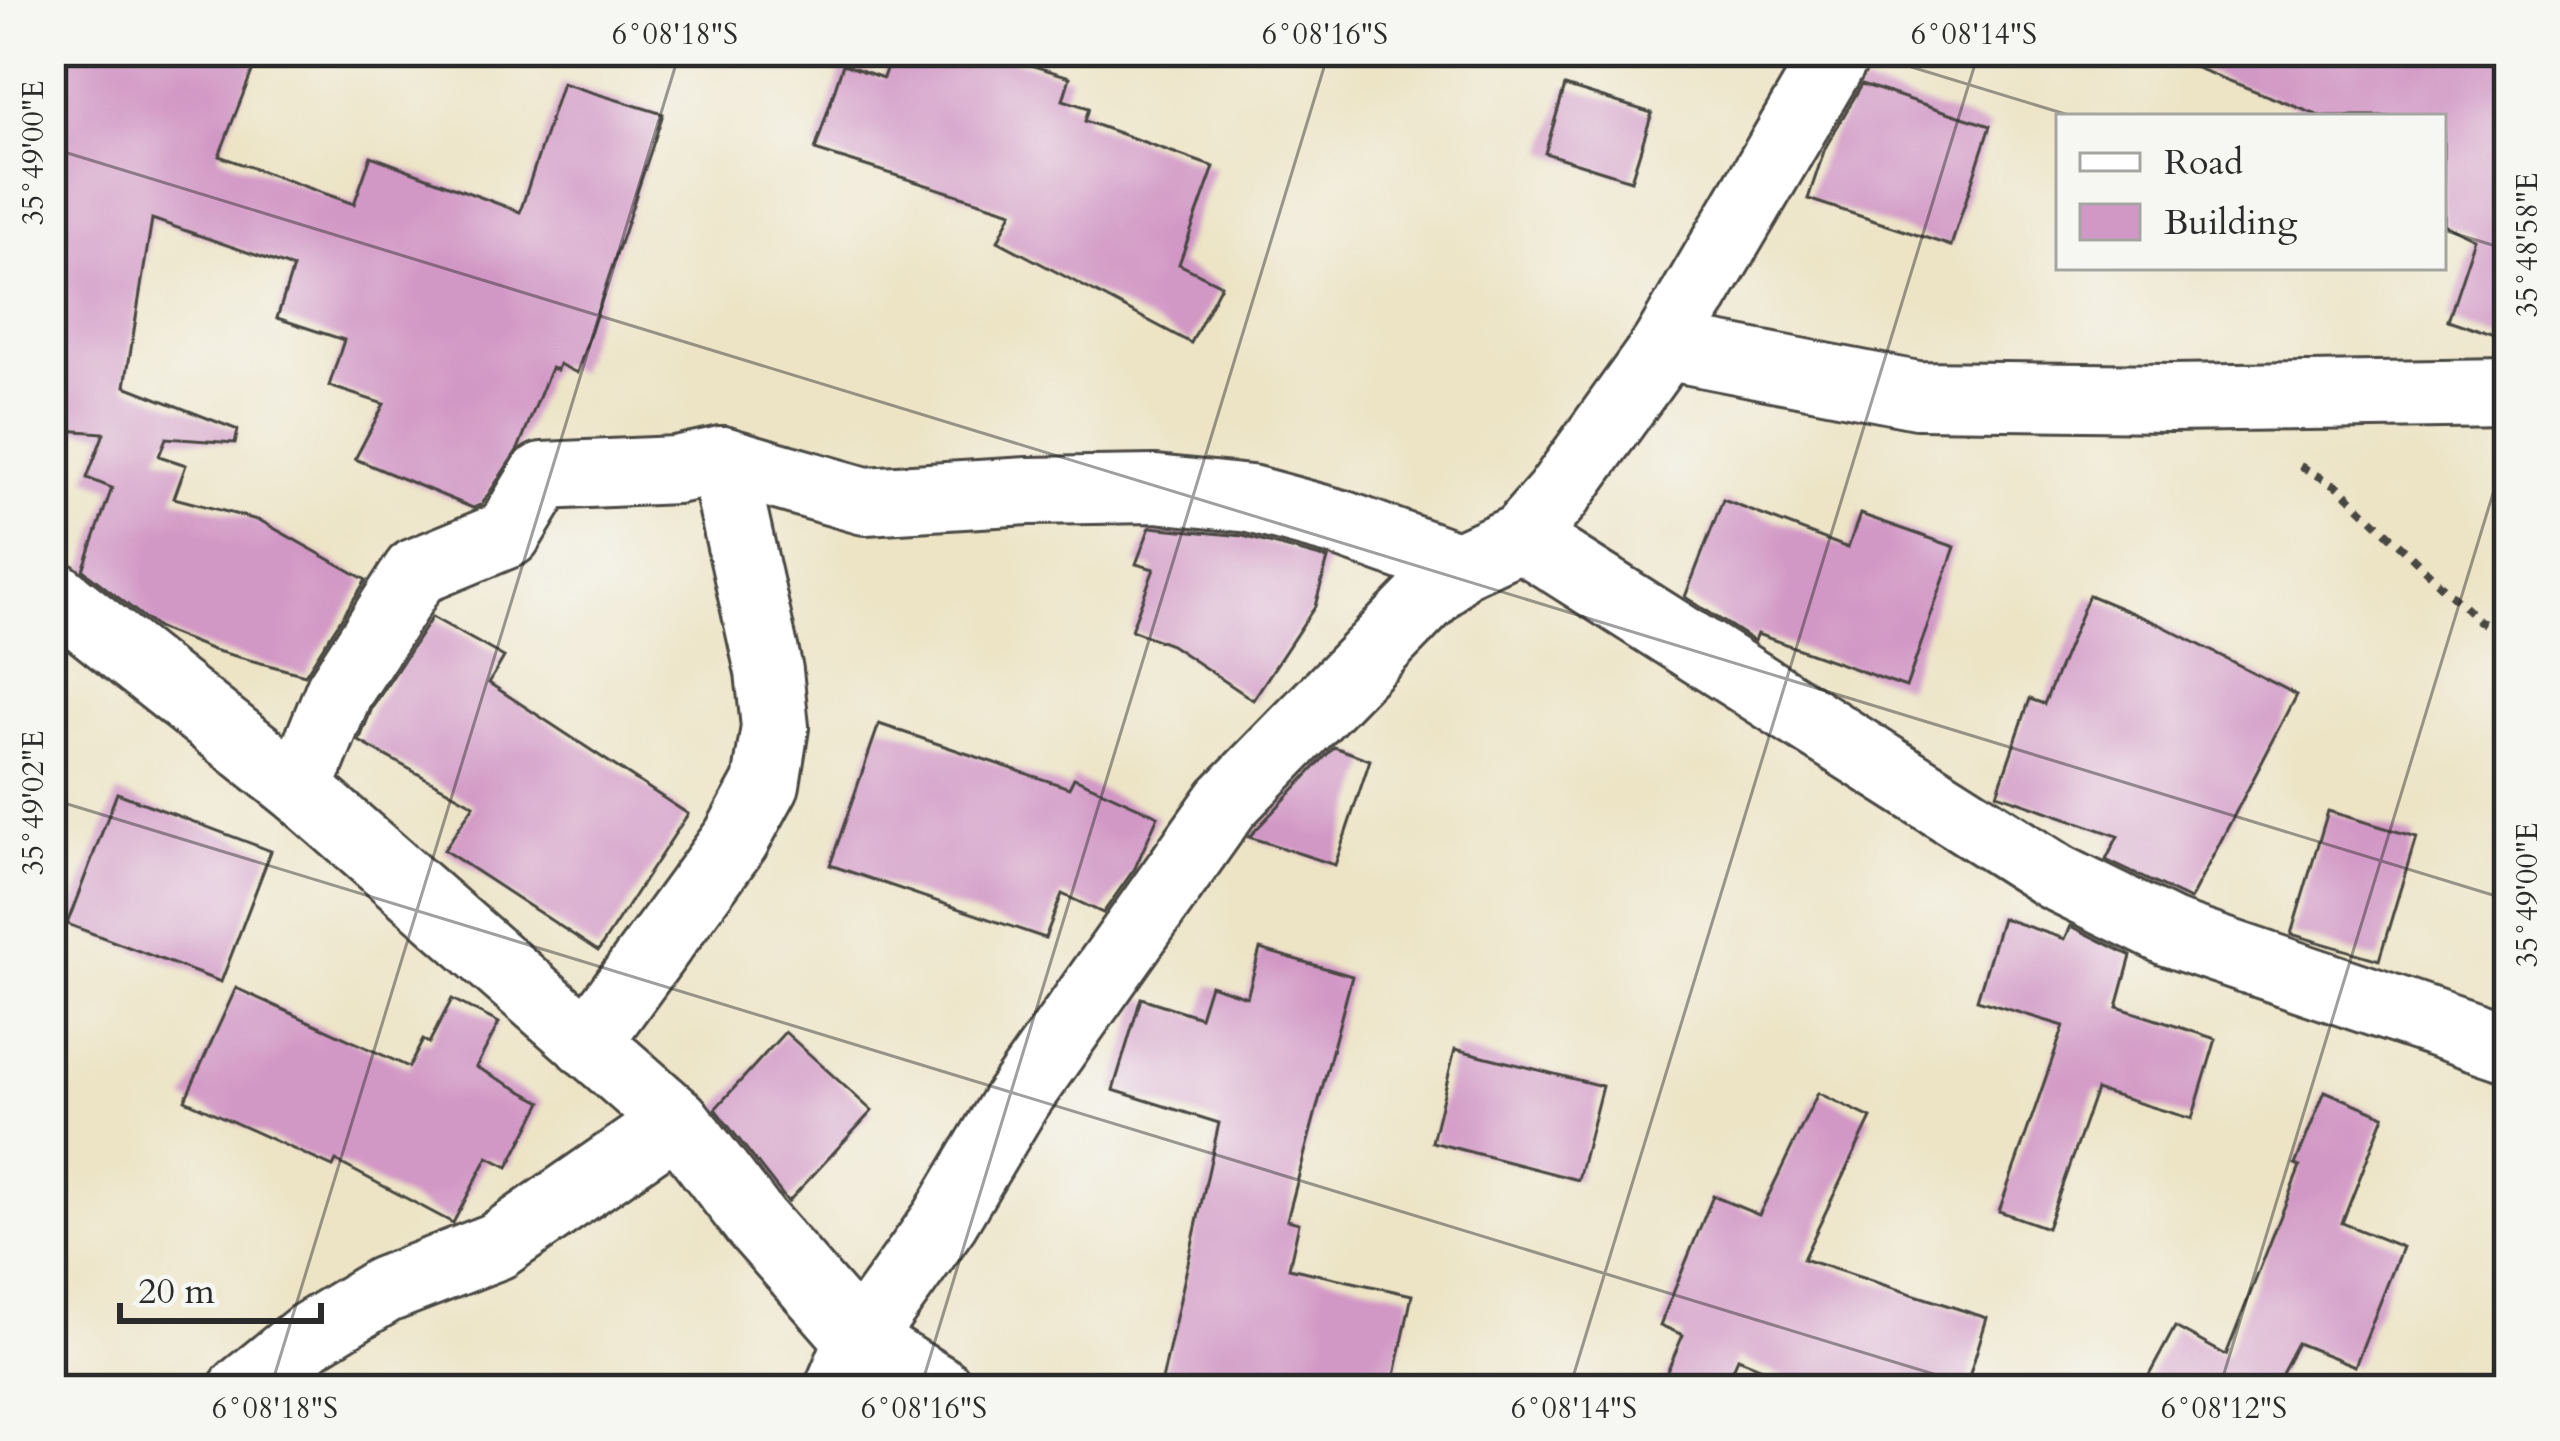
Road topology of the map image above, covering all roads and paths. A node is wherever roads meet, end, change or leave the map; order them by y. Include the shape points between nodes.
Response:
1 (1838, 51) edge
2 (1666, 346) junction
3 (2509, 394) edge
4 (722, 460) junction
5 (2297, 464) dead end
6 (1521, 537) junction
7 (1458, 566) junction
8 (51, 592) edge
9 (2509, 630) edge
10 (299, 789) junction
11 (587, 1043) junction
12 (2509, 1048) edge
13 (677, 1121) junction
14 (849, 1365) edge
15 (242, 1390) edge
16 (940, 1390) edge

1 - 2 street
2 - 3 street via 1917,395
2 - 6 street
4 - 7 street via 865,501 1156,489 1250,499
4 - 10 street via 543,476 508,534 416,572 339,691
4 - 11 street via 769,671 775,727 766,784 736,839
5 - 9 path via 2339,487 2480,621
6 - 7 street
6 - 12 street via 2056,877 2170,934
7 - 14 street via 1226,803 1016,1102
8 - 10 street
10 - 11 street
11 - 13 street
13 - 14 street
13 - 15 street via 497,1246 384,1290
14 - 16 street

